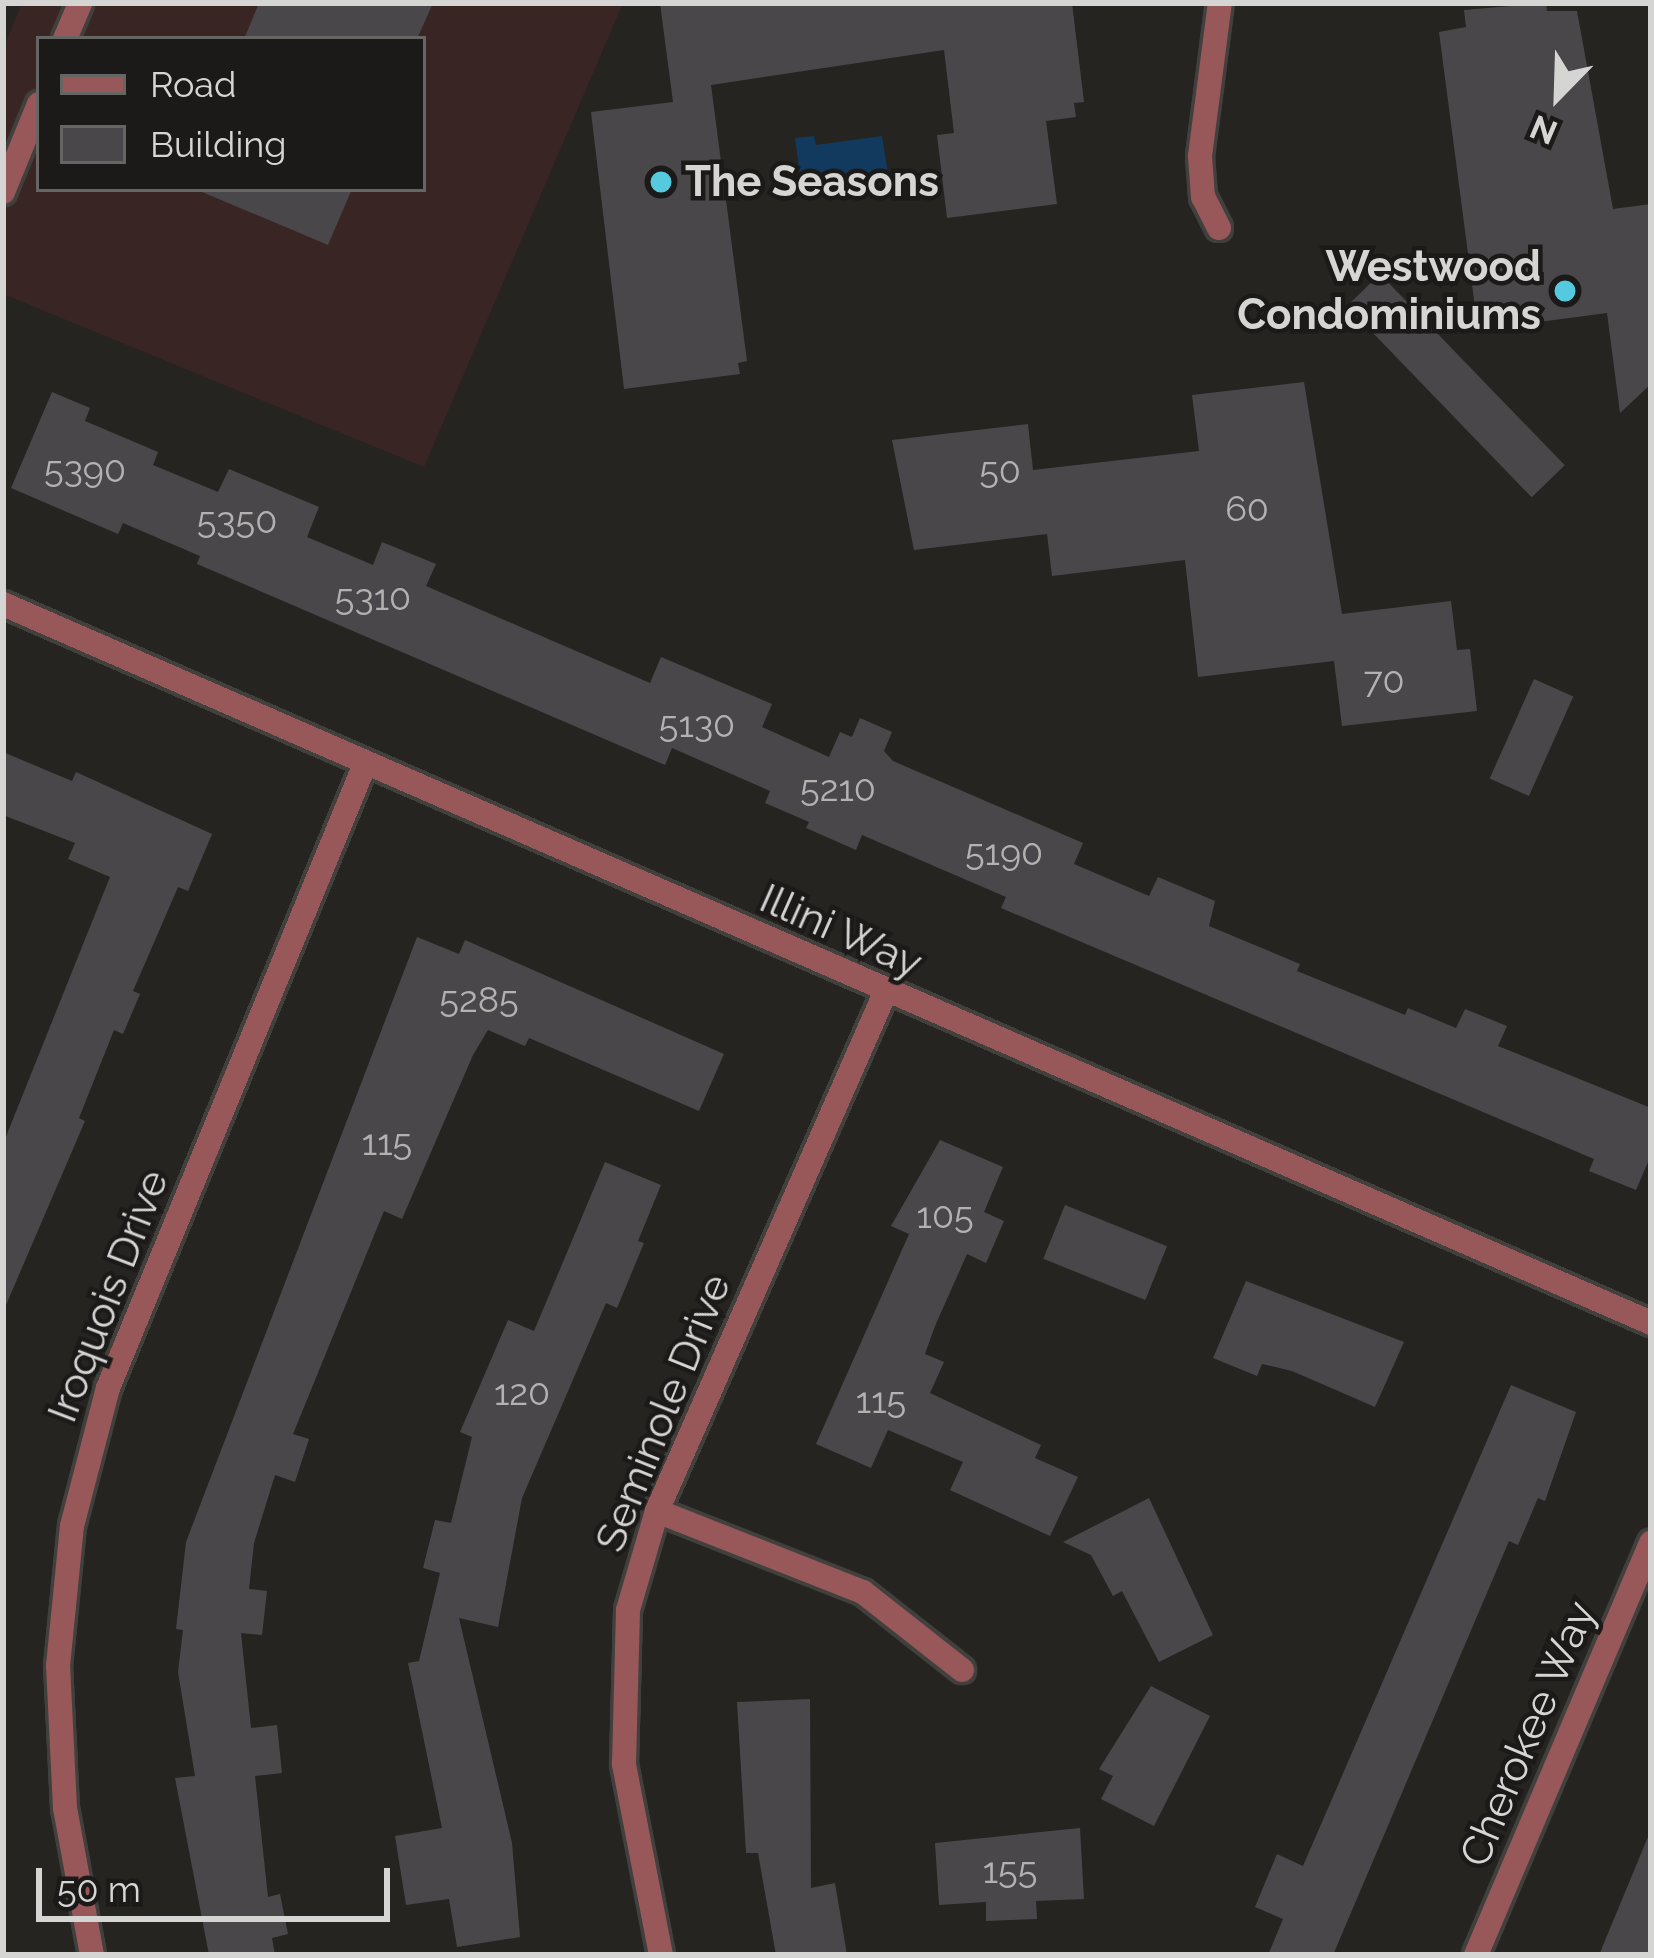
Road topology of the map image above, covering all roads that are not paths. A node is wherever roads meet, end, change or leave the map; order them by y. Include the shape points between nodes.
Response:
1 (80, 3) edge
2 (1220, 3) edge
3 (66, 36) edge
4 (36, 111) edge
5 (3, 192) edge
6 (1219, 228) dead end
7 (3, 604) edge
8 (364, 764) junction
9 (885, 993) junction
10 (1651, 1323) edge
11 (657, 1511) junction
12 (1651, 1543) edge
13 (962, 1670) dead end
14 (92, 1955) edge
15 (661, 1955) edge
16 (1477, 1955) edge

1 - 3 street
2 - 6 street via 1200,156 1203,197
4 - 5 street
7 - 8 street, Illini Way
8 - 9 street, Illini Way
8 - 14 street, Iroquois Drive via 108,1388 72,1526 59,1690 65,1808
9 - 10 street, Illini Way
9 - 11 street, Seminole Drive
11 - 13 street via 863,1592
11 - 15 street, Seminole Drive via 628,1610 620,1713
12 - 16 street, Cherokee Way

